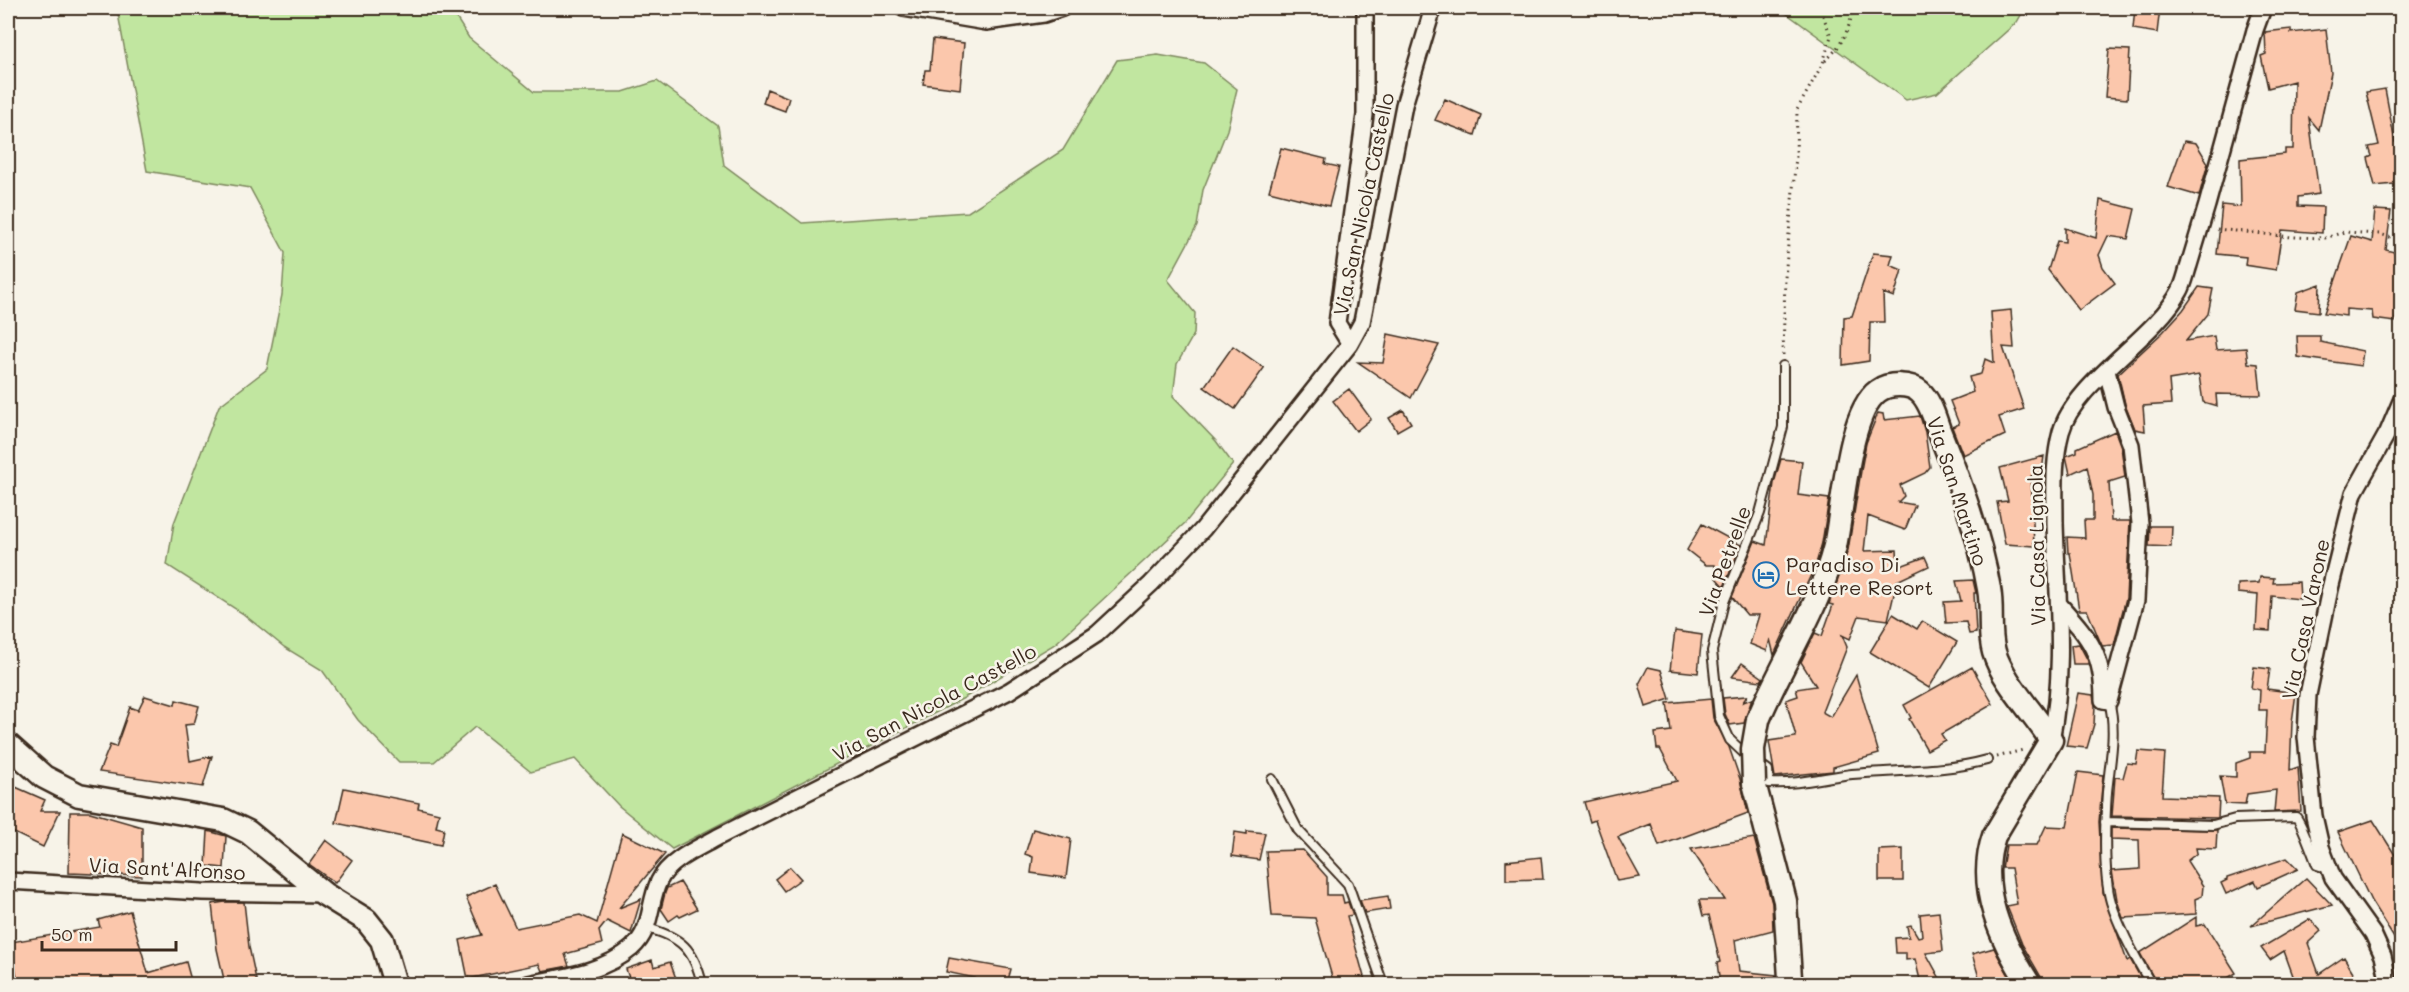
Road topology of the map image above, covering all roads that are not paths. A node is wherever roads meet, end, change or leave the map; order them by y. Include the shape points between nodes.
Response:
1 (903, 8) edge
2 (1062, 8) edge
3 (1365, 8) edge
4 (1433, 8) edge
5 (2263, 8) edge
6 (1350, 344) junction
7 (1783, 366) road end
8 (2107, 371) junction
9 (2402, 399) edge
10 (2059, 604) junction
11 (2109, 701) junction
12 (8, 745) edge
13 (2048, 745) junction
14 (1987, 760) road end
15 (1272, 779) dead end
16 (2105, 822) junction
17 (2329, 869) junction
18 (8, 881) edge
19 (324, 894) junction
20 (648, 928) junction
21 (395, 984) edge
22 (528, 984) edge
23 (702, 984) edge
24 (1383, 984) edge
25 (1787, 984) edge
26 (2029, 984) edge
27 (2151, 984) edge
28 (2389, 984) edge

1 - 2 street via 987,22
3 - 6 street via 1365,115 1336,323
4 - 6 street, Via San Nicola Castello via 1404,105 1362,322
5 - 8 street, Via Casa Lignola via 2181,291
6 - 20 street, Via San Nicola Castello via 1203,529 1097,634 1008,690 676,862 659,879
7 - 14 lane, Via Petrelle via 1783,427 1760,513 1724,602 1712,651 1719,717 1730,740 1768,770 1769,783 1781,784 1966,766
8 - 10 street, Via Casa Lignola via 2072,410 2061,429 2055,460
8 - 11 street via 2131,445 2140,523 2136,600
9 - 17 street, Via Casa Varone via 2354,493 2308,695 2306,737 2314,816
10 - 11 street via 2089,637 2097,653 2103,700
10 - 13 street, Via Casa Lignola via 2058,698
11 - 16 lane via 2113,738
12 - 19 street via 44,777 79,795 223,819 248,832
13 - 25 street, Via San Martino, bridge via 1994,652 1990,591 1978,544 1929,405 1920,392 1893,384 1866,403 1855,435 1835,546 1819,593 1758,720 1754,783 1785,901 1790,978
13 - 26 street via 1994,836 1988,860 1993,910 2012,957
15 - 24 lane via 1298,830 1347,884
16 - 17 lane via 2213,825 2235,819 2296,817 2317,865
16 - 27 lane via 2110,900
17 - 28 street, Via Casa Varone via 2373,934
18 - 19 street, Via Sant'Alfonso via 202,892
19 - 21 street via 366,920 382,940
20 - 22 street, Via San Nicola Castello via 632,948 594,970
20 - 23 lane via 670,934 687,948

